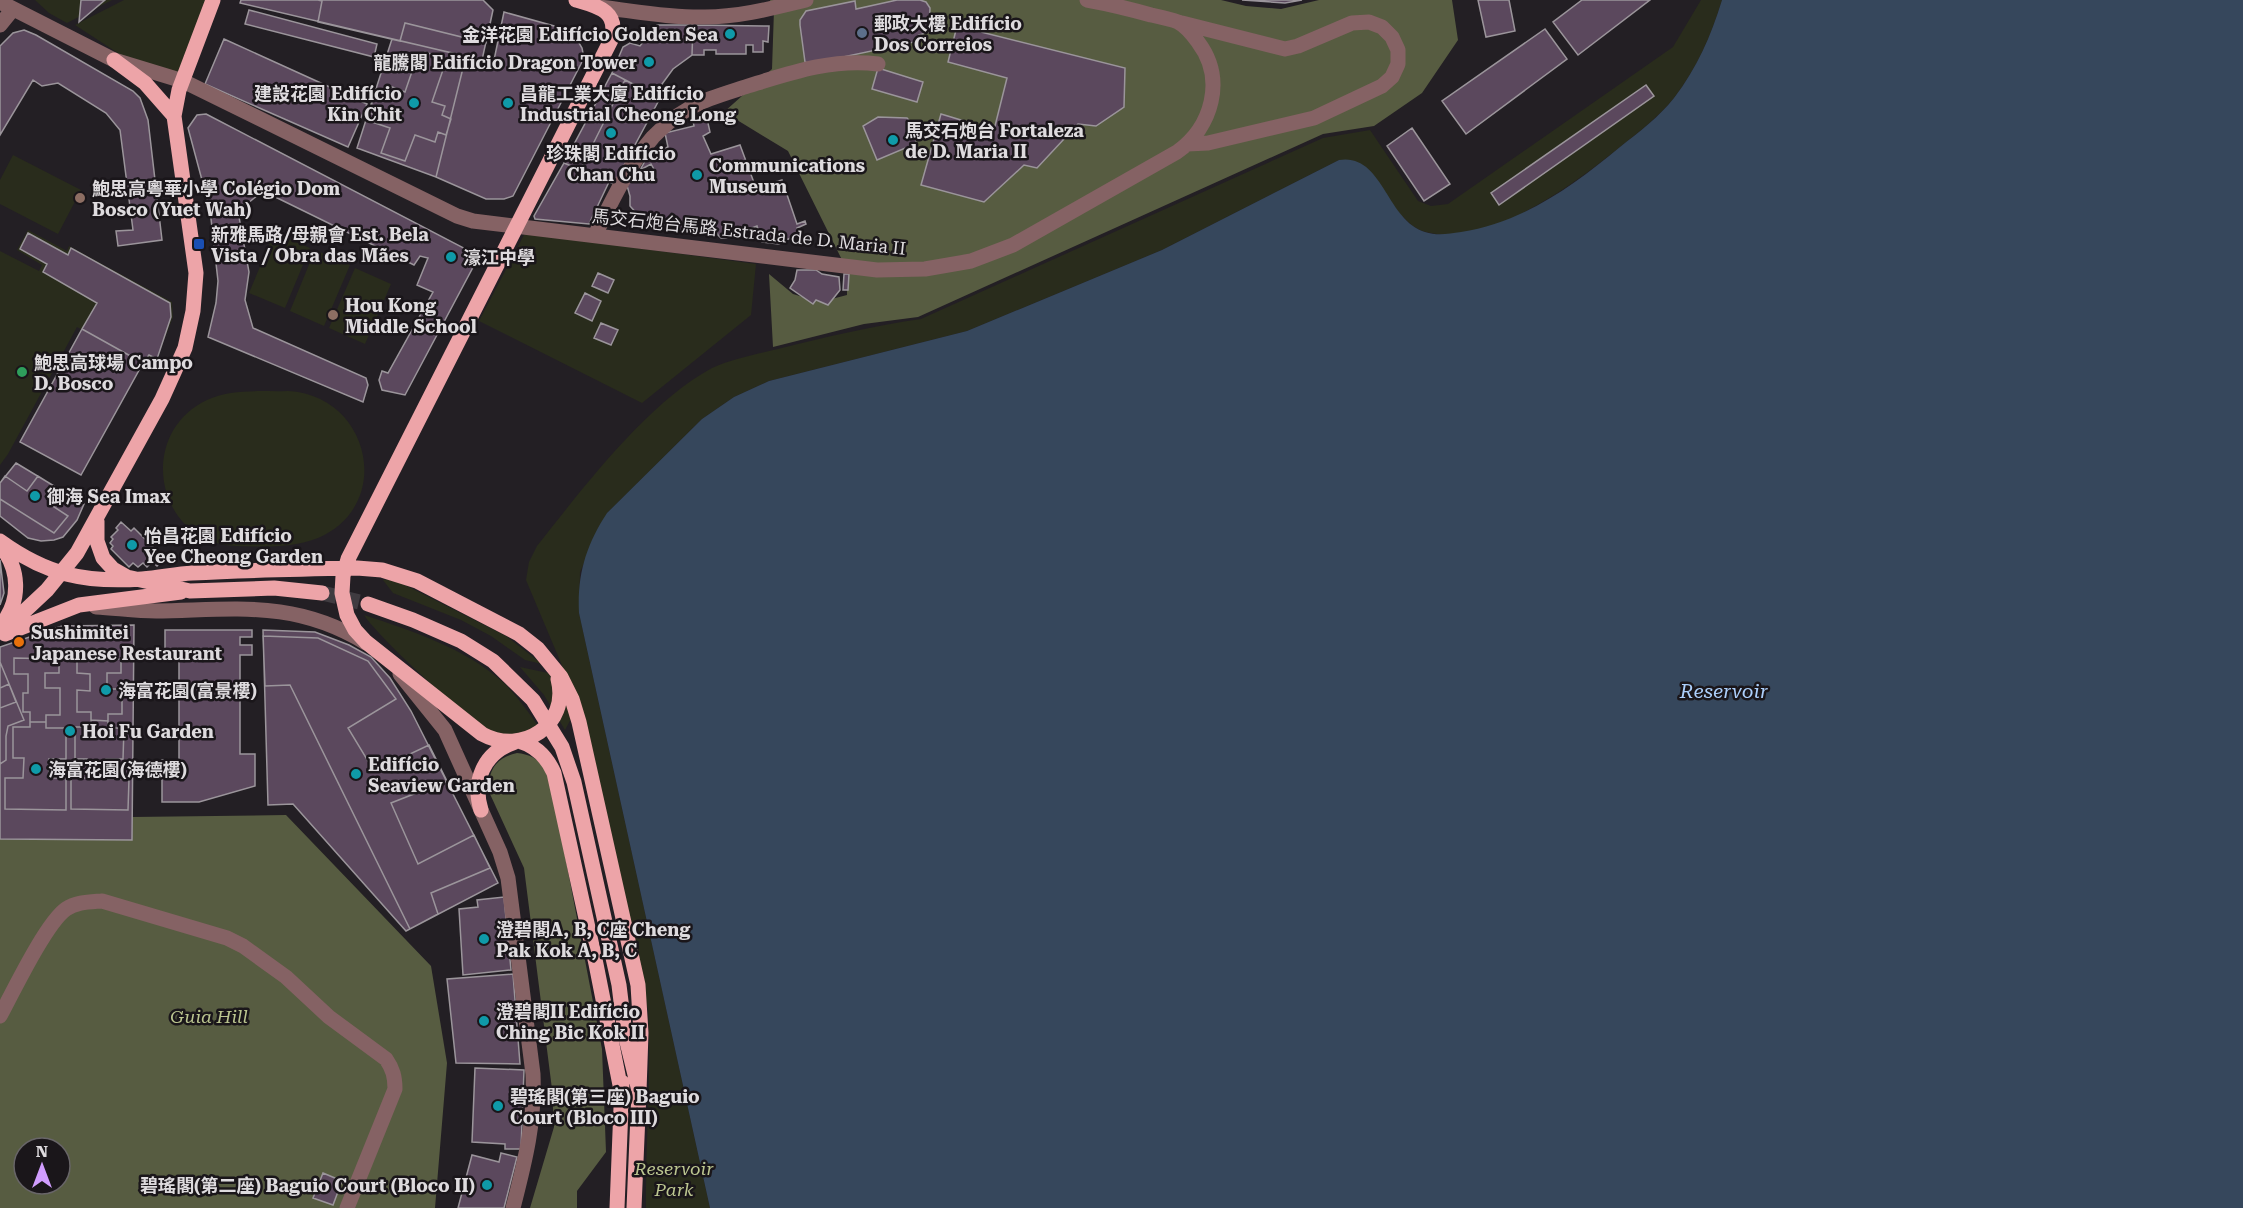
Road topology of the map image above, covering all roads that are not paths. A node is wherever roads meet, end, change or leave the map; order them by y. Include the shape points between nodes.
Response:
1 (213, 0) edge
2 (576, 0) edge
3 (806, 0) edge
4 (1088, 0) edge
5 (6, 5) edge
6 (599, 7) junction
7 (1179, 22) junction
8 (0, 25) edge
9 (114, 60) junction
10 (878, 64) dead end
11 (183, 81) junction
12 (174, 116) junction
13 (1187, 144) junction
14 (517, 226) junction
15 (595, 235) junction
16 (101, 510) junction
17 (0, 541) edge
18 (0, 545) edge
19 (351, 568) junction
20 (62, 574) junction
21 (143, 579) junction
22 (190, 591) junction
23 (322, 593) tunnel mouth
24 (368, 603) tunnel mouth
25 (79, 605) junction
26 (0, 626) edge
27 (0, 631) edge
28 (0, 636) edge
29 (371, 646) junction
30 (388, 658) junction
31 (554, 668) junction
32 (517, 741) junction
33 (481, 810) junction
34 (0, 1016) edge
35 (625, 1034) junction
36 (621, 1090) junction
37 (639, 1091) junction
38 (347, 1208) edge
39 (513, 1208) edge
40 (617, 1208) edge
41 (634, 1208) edge

1 - 11 main road
2 - 6 main road
3 - 6 street via 705,18
4 - 7 street
5 - 8 street
5 - 9 street, 馬交石炮台馬路 Estrada de D. Maria II
6 - 14 main road via 610,17 611,40
7 - 13 street, 馬交石炮台馬路 Estrada de D. Maria II via 1204,51 1213,81 1208,113
7 - 13 street via 1285,50 1352,23 1369,22 1389,33 1398,55 1395,72 1387,83 1318,116 1208,143
9 - 11 street, 馬交石炮台馬路 Estrada de D. Maria II
9 - 12 main road via 145,83
10 - 15 street via 845,63 804,69 684,111 654,136 637,159
11 - 12 main road
11 - 14 street, 馬交石炮台馬路 Estrada de D. Maria II via 457,216
12 - 16 main road via 194,254 195,292 190,329 178,366
13 - 15 street, 馬交石炮台馬路 Estrada de D. Maria II via 1033,236 993,254 948,266 877,270
14 - 15 street, 馬交石炮台馬路 Estrada de D. Maria II
14 - 19 main road
16 - 20 main road
16 - 21 main road via 96,533 104,558 123,575
17 - 20 main road via 34,563
18 - 26 main road via 11,561 16,589 12,608
19 - 21 main road via 190,573
19 - 29 main road via 342,593 346,615
19 - 31 main road via 393,573 427,586 519,634
20 - 21 main road via 94,580
20 - 27 main road
21 - 22 main road
22 - 23 main road via 274,588
22 - 25 main road
24 - 35 main road via 461,641 493,661 527,693 554,730 574,782 619,985
25 - 28 main road
25 - 29 street via 153,611 247,608 286,612 323,622
29 - 30 main road
30 - 32 main road via 482,734 498,741
30 - 33 street via 441,723
31 - 32 main road via 560,690 555,713 541,731
31 - 37 main road via 578,716 638,985
32 - 33 main road via 494,753 481,771 477,788
32 - 36 main road via 541,753 554,773
33 - 39 street via 508,878 533,1074 531,1131
34 - 38 street via 53,921 66,909 83,902 110,903 243,946 286,977 392,1068 394,1089
35 - 36 main road
35 - 37 main road
36 - 40 main road
37 - 41 main road

